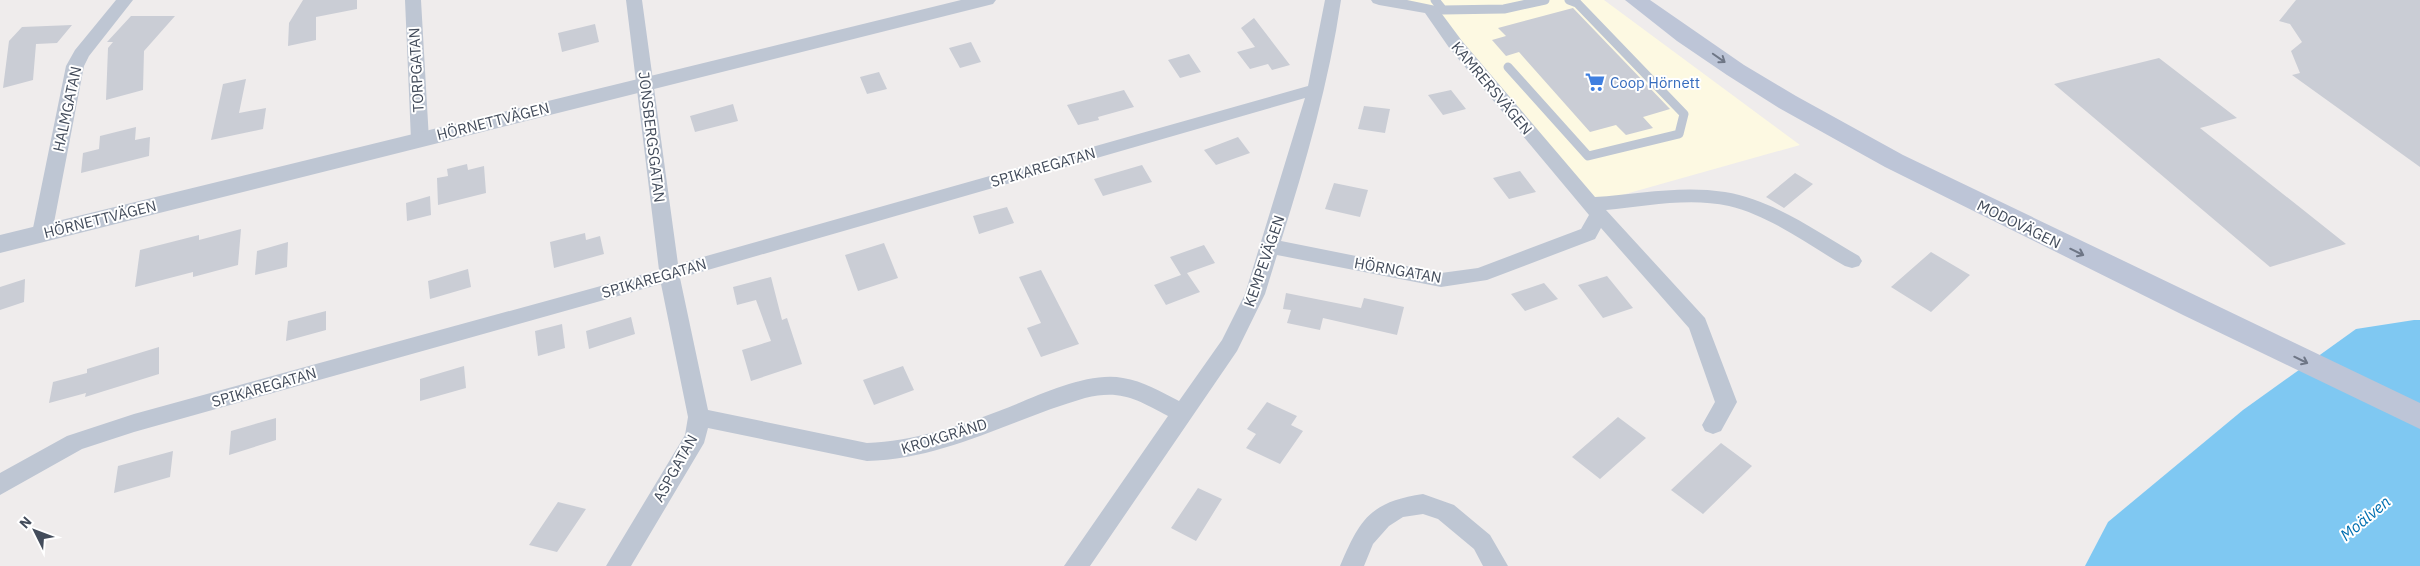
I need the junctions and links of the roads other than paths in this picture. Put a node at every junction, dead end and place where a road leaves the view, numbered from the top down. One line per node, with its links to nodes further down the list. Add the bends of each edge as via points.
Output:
1 (125, 0): 19 (street, HALMGATAN, via 75,66)
2 (413, 0): 17 (street, TORPGATAN)
3 (634, 0): 15 (street, JONSBERGSGATAN)
4 (1333, 0): 16 (street, KEMPEVÄGEN)
5 (1379, 0): 12 (street)
6 (1496, 0): 13 (lane)
7 (1544, 0): 13 (lane)
8 (1569, 0): 14 (lane, via 1576,3 1684,114 1680,134 1588,156)
9 (1636, 0): 24 (main road, MODOVÄGEN, one-way to 24, via 1756,84 1854,141 1965,198)
10 (1662, 0): 24 (main road, MODOVÄGEN, via 1808,96 1865,129)
11 (972, 2): 15 (street, HÖRNETTVÄGEN)
12 (1436, 6): 13 (lane); 18 (street, KAMRERSVÄGEN, via 1456,45)
13 (1504, 9)
14 (1508, 67)
15 (646, 83): 17 (street, HÖRNETTVÄGEN); 23 (street, JONSBERGSGATAN)
16 (1316, 89): 21 (street, KEMPEVÄGEN); 23 (street, SPIKAREGATAN)
17 (420, 140): 19 (street, HÖRNETTVÄGEN)
18 (1594, 209): 21 (street, HÖRNGATAN, via 1588,234 1480,275 1441,280); 22 (street, via 1697,197 1726,199 1757,208); 29 (street, KAMRERSVÄGEN, via 1698,324 1726,402)
19 (42, 233): 20 (street, HÖRNETTVÄGEN)
20 (0, 244)
21 (1270, 246): 26 (street, KEMPEVÄGEN, via 1255,294 1230,345)
22 (1852, 261)
23 (669, 274): 27 (street, ASPGATAN); 30 (street, SPIKAREGATAN, via 134,423 75,442)
24 (2243, 322): 25 (main road, MODOVÄGEN); 28 (main road, MODOVÄGEN, one-way to 28)
25 (2420, 396)
26 (1182, 413): 27 (street, KROKGRÄND, via 1124,386 1104,385 941,439 887,453 867,452); 32 (street, KEMPEVÄGEN)
27 (699, 417): 31 (street, ASPGATAN, via 696,437)
28 (2420, 417)
29 (1713, 425)
30 (0, 485)
31 (618, 566)
32 (1076, 566)
33 (1352, 566): 34 (street, via 1364,538 1381,519 1398,508 1423,504 1446,512 1482,542)
34 (1496, 566)

